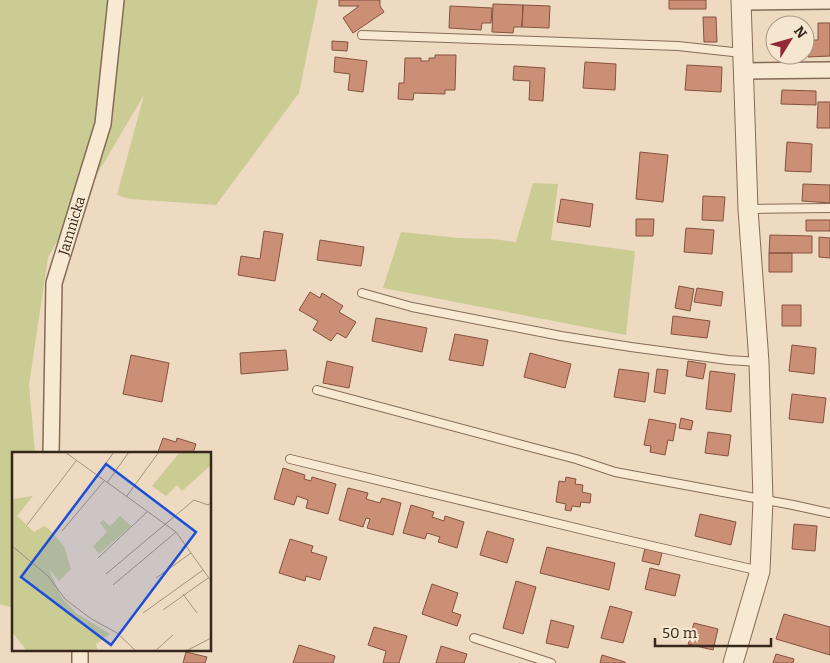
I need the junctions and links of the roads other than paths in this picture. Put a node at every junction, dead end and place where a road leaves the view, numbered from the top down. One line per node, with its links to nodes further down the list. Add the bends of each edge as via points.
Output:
1 (116, 0): 12 (street, Jamnicka, via 103,124 54,283)
2 (830, 0): 3 (street)
3 (741, 1): 5 (street)
4 (362, 34): 5 (lane, via 678,46)
5 (743, 62): 6 (street); 8 (street)
6 (830, 70)
7 (830, 208): 8 (lane)
8 (748, 209): 10 (street)
9 (362, 293): 10 (lane, via 412,307 562,336)
10 (759, 362): 14 (street)
11 (317, 390): 14 (lane, via 576,458 615,472)
12 (51, 452)
13 (290, 459): 16 (lane)
14 (762, 500): 15 (lane); 16 (street)
15 (830, 513)
16 (760, 571): 21 (street)
17 (474, 638): 20 (lane)
18 (80, 650): 19 (street)
19 (80, 663)
20 (551, 663)
21 (733, 663)

